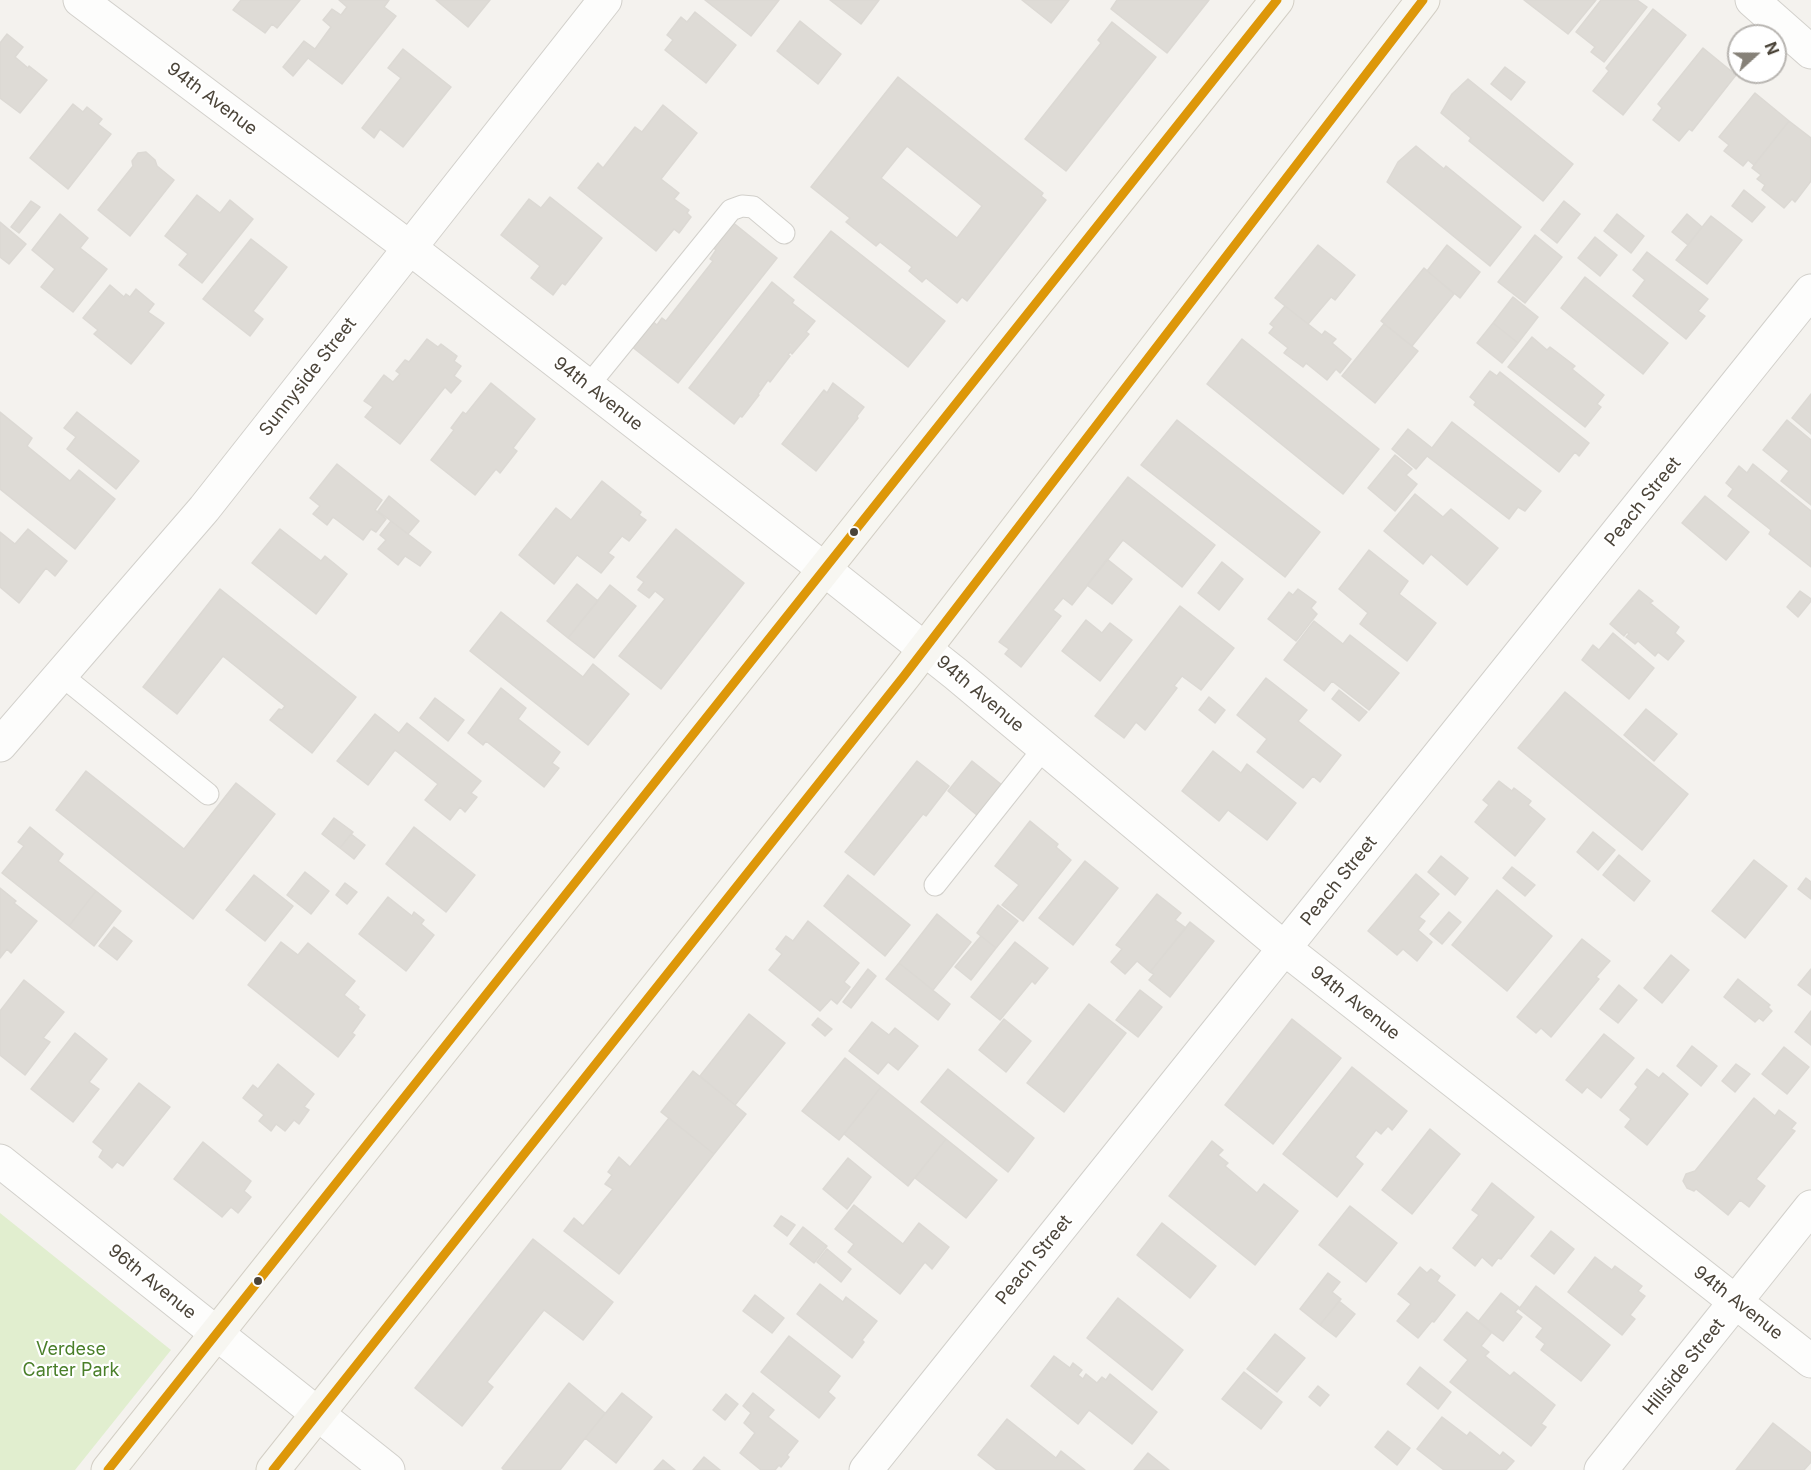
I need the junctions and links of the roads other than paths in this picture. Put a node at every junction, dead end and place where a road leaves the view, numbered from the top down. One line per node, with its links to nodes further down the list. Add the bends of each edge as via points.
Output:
1 (80, 0): 8 (street, 94th Avenue)
2 (604, 0): 8 (street, Sunnyside Street)
3 (1277, 0): 11 (main road)
4 (1423, 0): 12 (main road)
5 (1752, 0): 6 (street)
6 (1811, 52)
7 (784, 233): 10 (lane, via 753,207 731,210)
8 (410, 248): 10 (street, 94th Avenue); 13 (street, Sunnyside Street, via 204,509)
9 (1811, 291): 18 (street, Peach Street)
10 (588, 386): 11 (street, 94th Avenue)
11 (824, 569): 12 (street, 94th Avenue); 22 (main road)
12 (925, 648): 15 (street, 94th Avenue); 24 (main road)
13 (61, 675): 14 (street, Sunnyside Street); 16 (lane)
14 (0, 746)
15 (1044, 748): 17 (lane); 18 (street, 94th Avenue)
16 (208, 794)
17 (934, 885)
18 (1284, 948): 21 (street, 94th Avenue); 28 (street, Peach Street)
19 (0, 1161): 22 (street, 96th Avenue)
20 (1811, 1207): 21 (street, Hillside Street)
21 (1736, 1301): 23 (street, 94th Avenue); 29 (street, Hillside Street)
22 (216, 1333): 24 (street, 96th Avenue); 25 (main road)
23 (1811, 1361)
24 (317, 1414): 26 (main road); 27 (street, 96th Avenue)
25 (108, 1470)
26 (273, 1470)
27 (388, 1470)
28 (866, 1470)
29 (1601, 1470)

